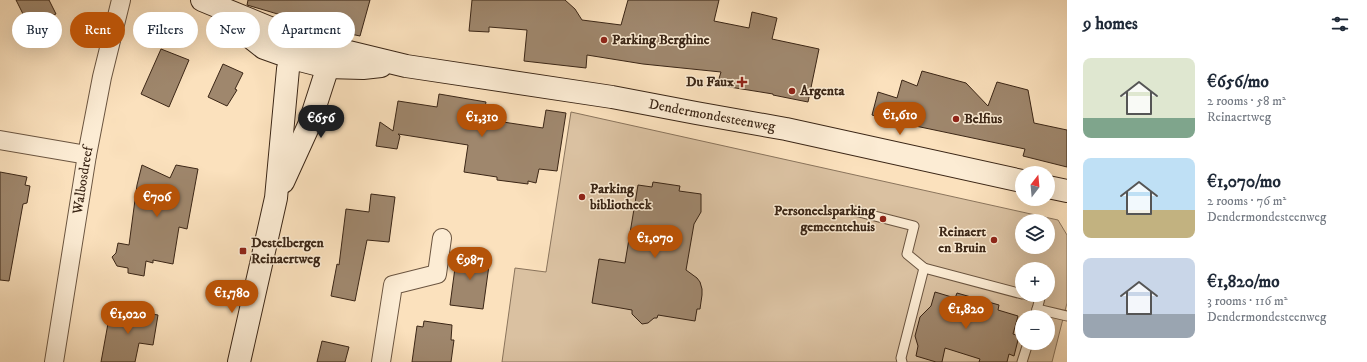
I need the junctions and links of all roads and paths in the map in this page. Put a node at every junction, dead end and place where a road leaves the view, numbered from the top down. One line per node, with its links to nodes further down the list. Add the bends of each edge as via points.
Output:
1 (121, 0): 6 (street, Walbosdreef, via 102,77)
2 (203, 0): 3 (main road, Dendermondesteenweg)
3 (296, 49): 4 (main road, Dendermondesteenweg); 10 (main road, via 288,69)
4 (330, 57): 7 (main road, Dendermondesteenweg, via 363,68 400,64 696,112); 10 (main road, via 309,125)
5 (0, 140): 6 (street)
6 (87, 155): 18 (street, Walbosdreef)
7 (1015, 179)
8 (1055, 188): 9 (main road)
9 (1067, 191)
10 (276, 198): 19 (main road)
11 (855, 211): 13 (lane, via 914,226 907,254)
12 (442, 238): 20 (street, via 437,274 393,285)
13 (924, 268): 14 (lane); 21 (lane)
14 (1015, 292)
15 (1055, 315): 16 (lane)
16 (1067, 316)
17 (1026, 350): 22 (lane)
18 (54, 362)
19 (239, 362)
20 (381, 362)
21 (902, 362)
22 (1022, 362)

